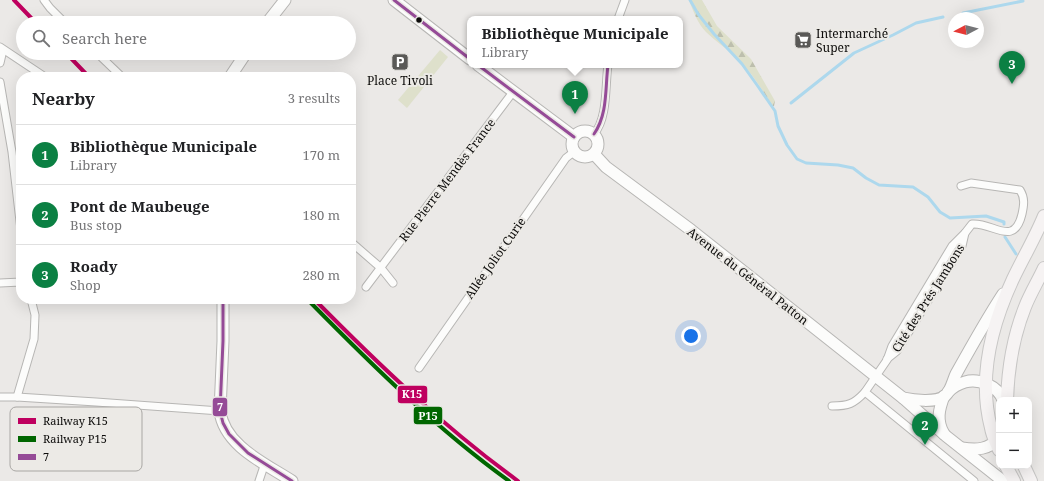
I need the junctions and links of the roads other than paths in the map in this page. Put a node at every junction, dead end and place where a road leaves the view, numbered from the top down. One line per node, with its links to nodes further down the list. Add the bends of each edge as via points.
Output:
1 (44, 0): 5 (street)
2 (285, 0): 6 (main road)
3 (394, 0): 9 (main road)
4 (625, 0): 7 (street)
5 (59, 16)
6 (272, 16)
7 (619, 16)
8 (1, 49): 10 (street); 14 (street)
9 (467, 57)
10 (16, 59)
11 (18, 60): 17 (street)
12 (104, 60): 18 (street)
13 (241, 60): 19 (main road)
14 (0, 63)
15 (482, 68): 21 (main road)
16 (608, 68): 22 (street, via 603,115)
17 (37, 72)
18 (117, 72)
19 (233, 72)
20 (0, 82): 27 (street)
21 (513, 92): 23 (main road); 30 (street, Rue Pierre Mendès France)
22 (594, 134): 23 (main road, via 585,131); 25 (main road, via 598,146)
23 (574, 137): 24 (main road, via 572,144)
24 (575, 151): 25 (main road, via 586,157); 39 (street, Allée Joliot Curie, via 566,158)
25 (594, 154): 40 (main road, Avenue du Général Patton, via 606,167 691,230)
26 (961, 186): 40 (street, Cité des Prés Jambons, via 971,183 1020,190 1024,202 1018,226 1012,231 1004,232 972,224 965,233 962,246 897,351)
27 (16, 187)
28 (1044, 216): 32 (main road)
29 (356, 246): 30 (street)
30 (381, 268): 35 (street); 36 (street, Rue Pierre Mendès France)
31 (1044, 268): 47 (main road, via 1015,335 1010,357)
32 (1013, 278): 41 (main road, via 998,317 989,355); 43 (main road)
33 (16, 282): 34 (street)
34 (0, 283)
35 (392, 284)
36 (366, 287)
37 (32, 304): 45 (street, via 34,338)
38 (223, 304): 50 (main road)
39 (419, 368)
40 (875, 377): 42 (street, Cité des Prés Jambons); 48 (main road, Avenue du Général Patton)
41 (986, 384): 43 (main road, via 976,381 965,382); 46 (main road, via 994,388); 52 (main road, via 988,414)
42 (865, 392): 49 (street, Cité des Prés Jambons, via 847,406); 60 (street)
43 (946, 394): 48 (main road, via 924,401); 51 (main road, via 939,413 939,423)
44 (0, 397): 45 (street)
45 (17, 397): 50 (street)
46 (1001, 397)
47 (1007, 397)
48 (903, 398): 51 (main road, Avenue du Général Patton)
49 (832, 406)
50 (220, 411): 55 (main road, via 225,428 237,444)
51 (946, 436): 54 (main road, Avenue du Général Patton)
52 (996, 439)
53 (996, 444): 54 (main road, via 980,450)
54 (961, 448): 61 (main road, Avenue du Général Patton)
55 (265, 463): 58 (street); 59 (main road)
56 (1008, 469): 62 (main road)
57 (1026, 469): 63 (main road)
58 (259, 481)
59 (292, 481)
60 (974, 481)
61 (1003, 481)
62 (1014, 481)
63 (1032, 481)

